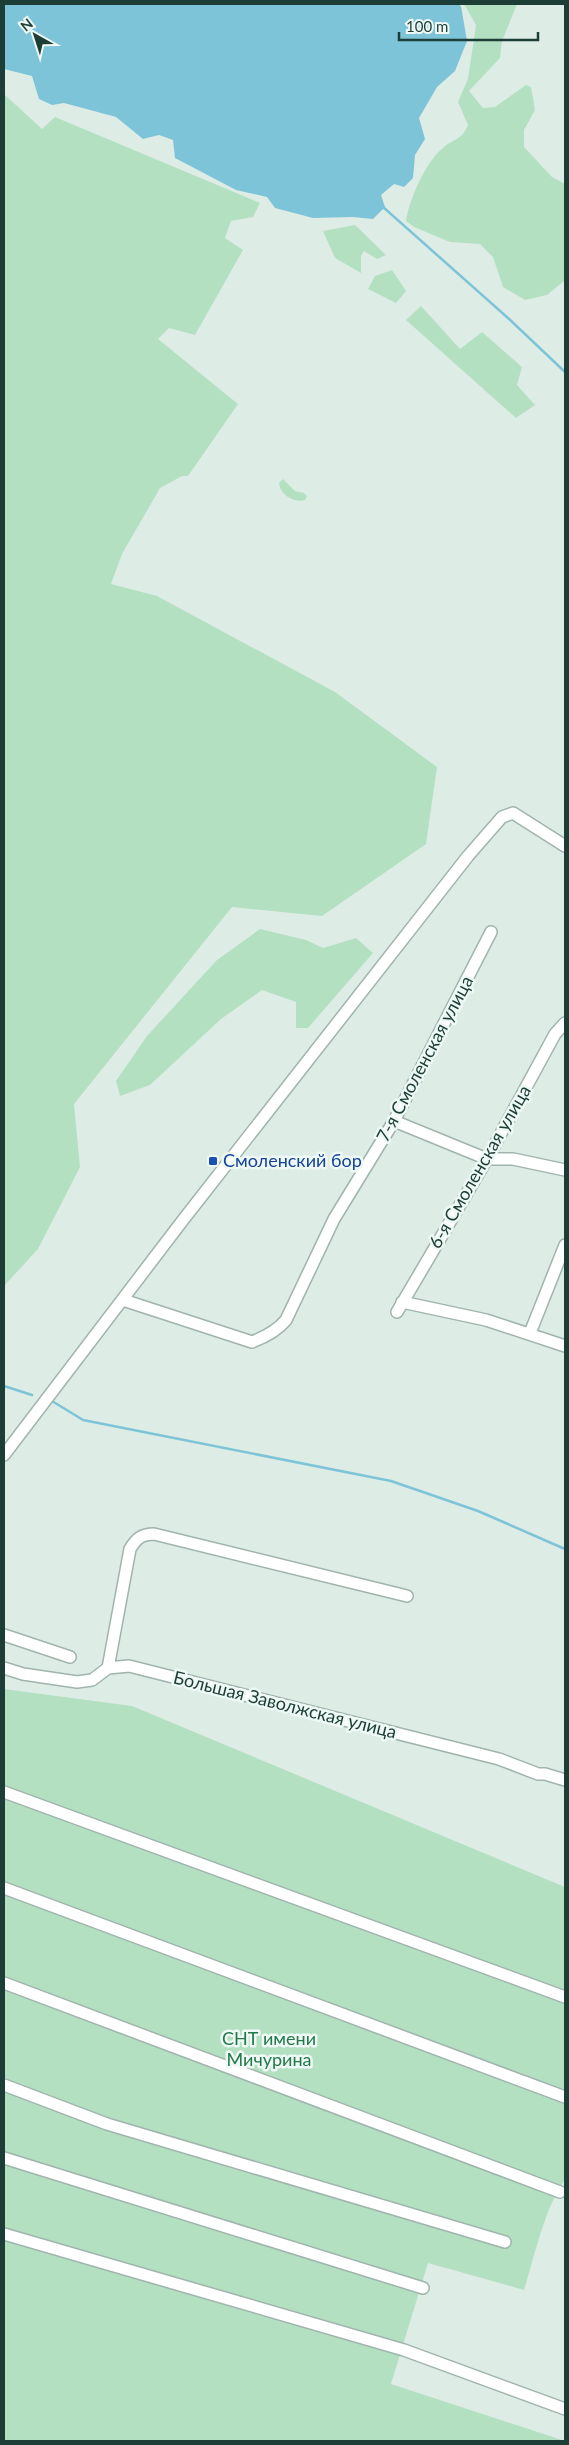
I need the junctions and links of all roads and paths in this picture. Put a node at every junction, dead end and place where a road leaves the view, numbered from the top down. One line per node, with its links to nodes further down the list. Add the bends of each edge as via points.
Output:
1 (565, 846): 8 (street, via 522,817 513,813 502,817 450,879)
2 (491, 932): 4 (street, 7-я Смоленская улица)
3 (565, 1024): 5 (street, 6-я Смоленская улица, via 555,1034)
4 (394, 1121): 5 (street); 8 (street, 7-я Смоленская улица, via 334,1219 286,1320 265,1337 252,1342 239,1339)
5 (487, 1159): 6 (street, via 514,1159); 9 (street, 6-я Смоленская улица, via 400,1307 486,1320)
6 (565, 1170)
7 (565, 1245): 9 (street)
8 (123, 1300): 11 (street)
9 (530, 1333): 10 (street)
10 (565, 1346)
11 (4, 1455)
12 (407, 1596): 16 (street, via 144,1534 130,1549)
13 (4, 1634): 14 (street)
14 (70, 1657)
15 (4, 1668): 16 (street, Большая Заволжская улица, via 77,1682 92,1680)
16 (108, 1668): 17 (street, Большая Заволжская улица, via 129,1666 238,1692 499,1759)
17 (565, 1780)
18 (4, 1792): 21 (street)
19 (4, 1888): 23 (street)
20 (4, 1983): 25 (street)
21 (565, 1997)
22 (4, 2084): 27 (street, via 107,2124)
23 (565, 2097)
24 (4, 2158): 28 (street)
25 (560, 2192)
26 (4, 2234): 29 (street, via 404,2350)
27 (505, 2242)
28 (423, 2288)
29 (565, 2409)

